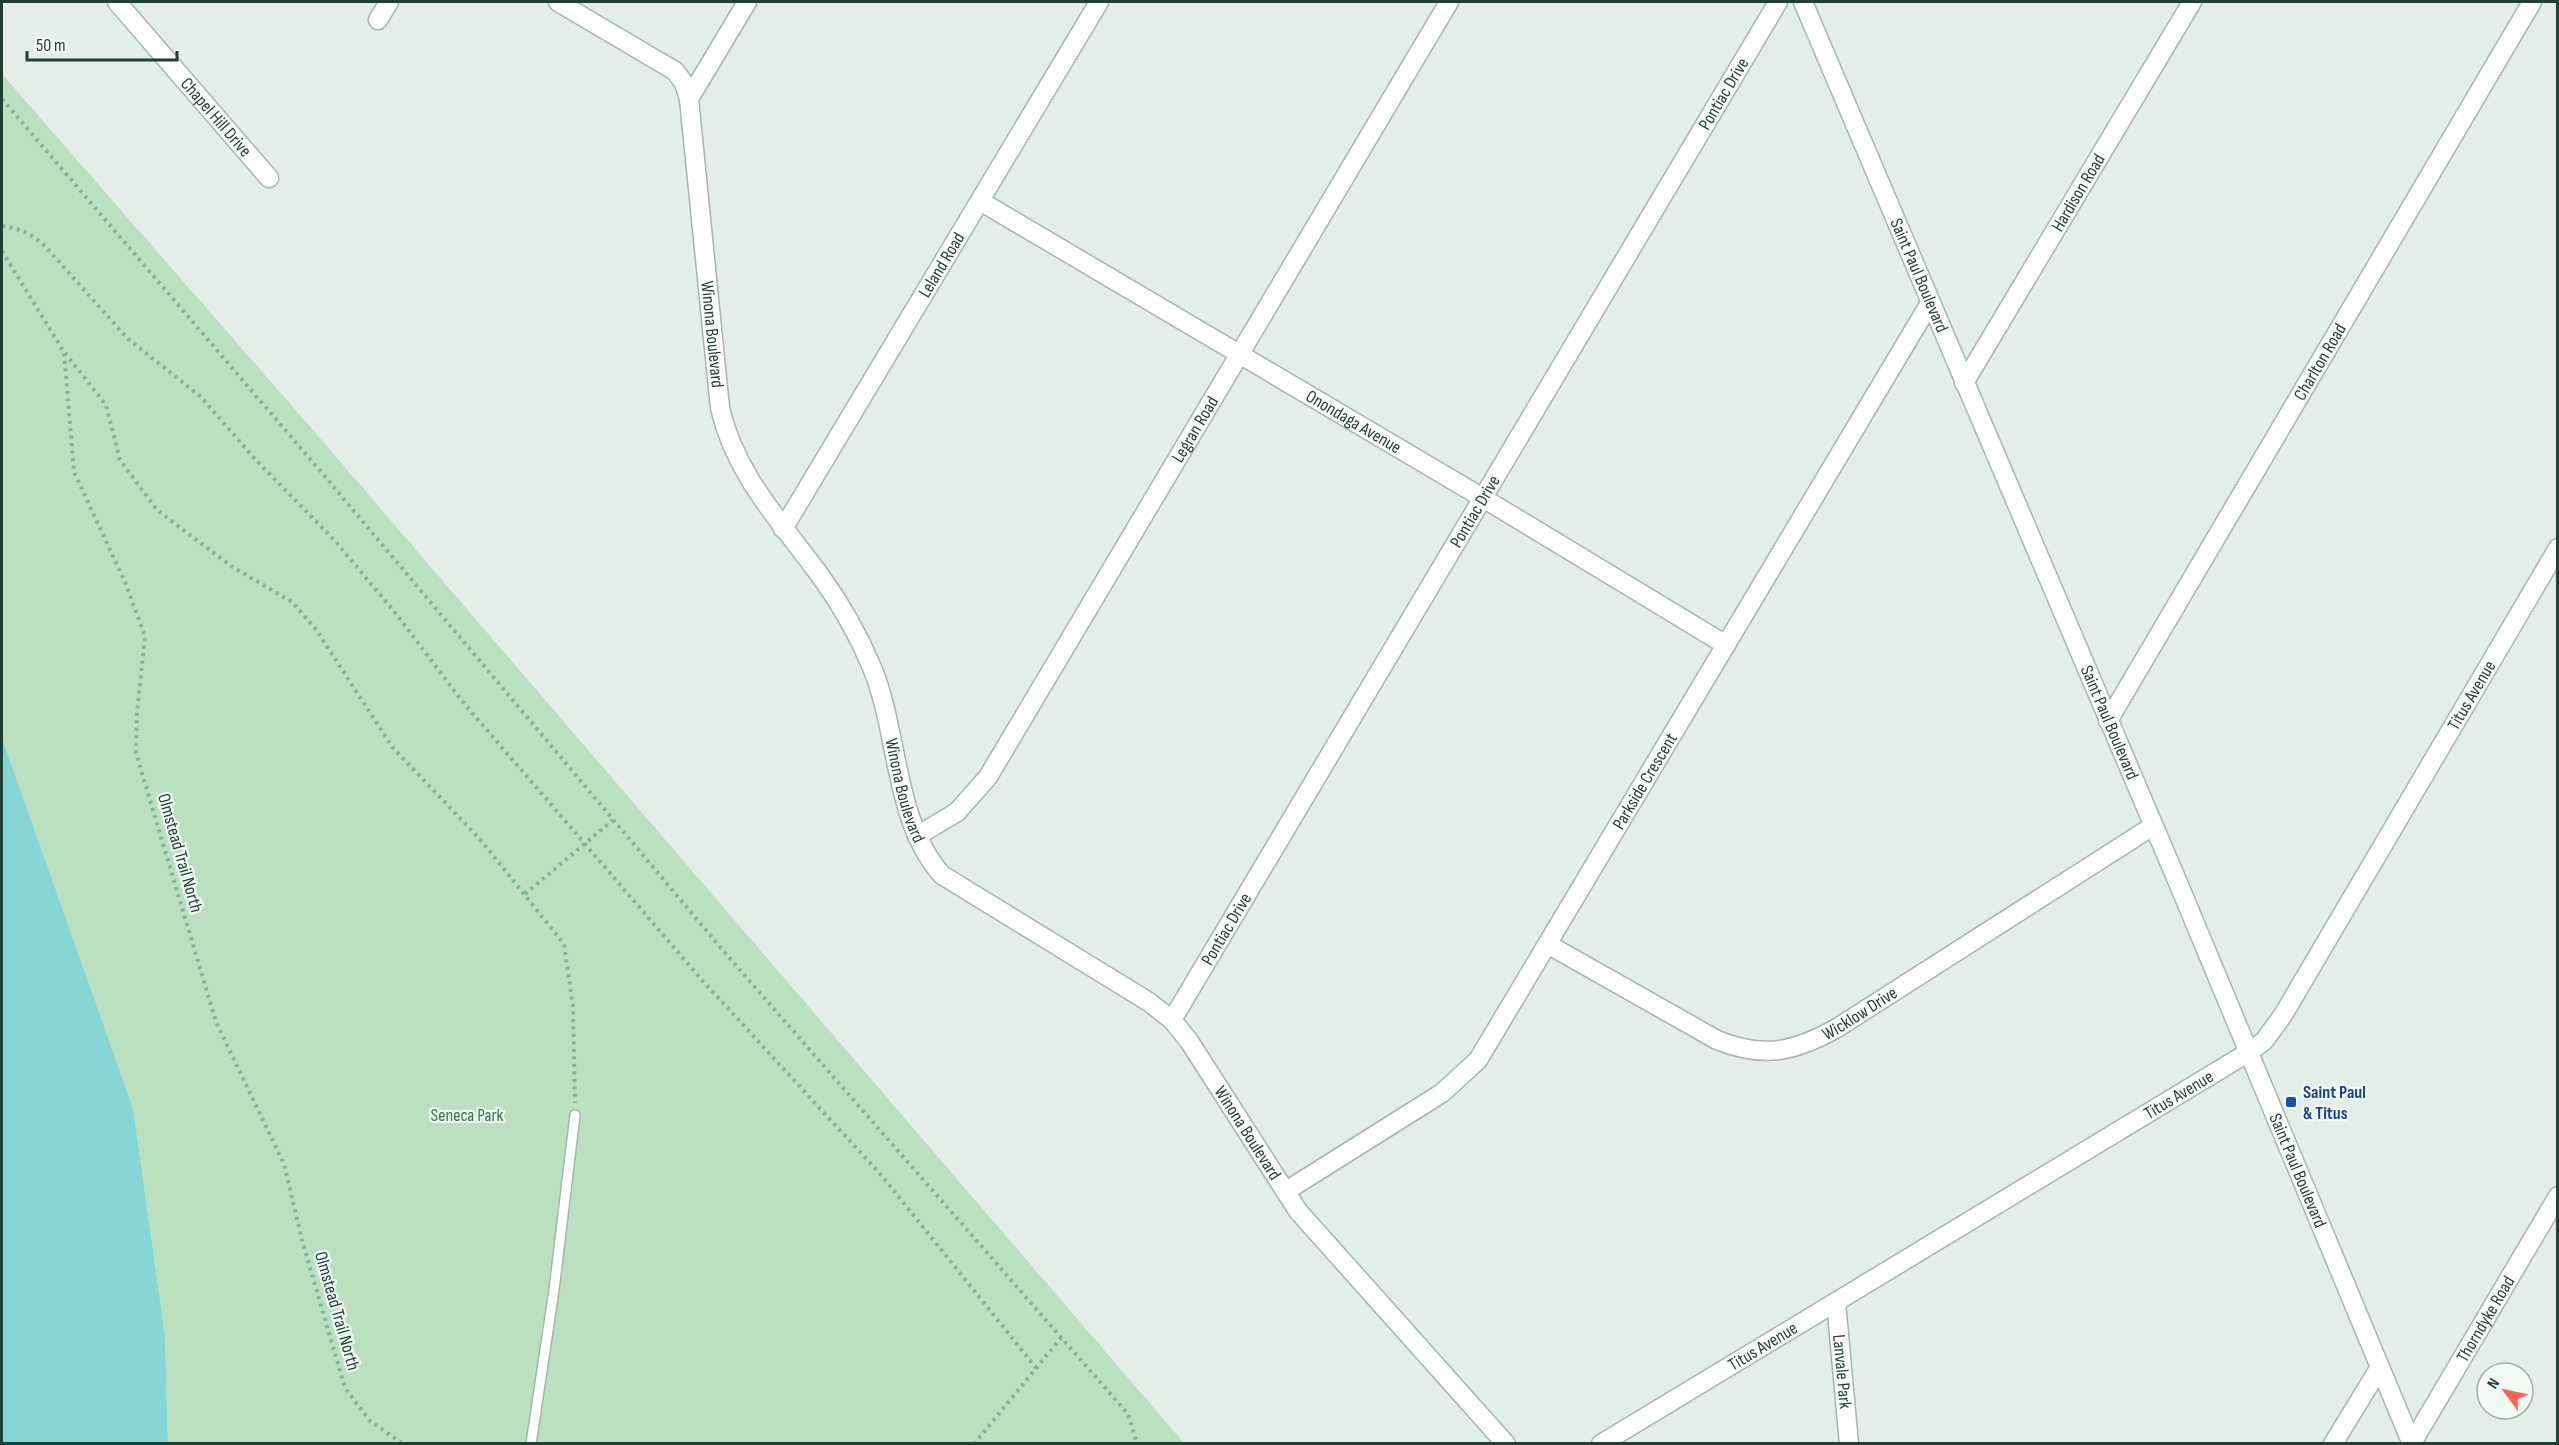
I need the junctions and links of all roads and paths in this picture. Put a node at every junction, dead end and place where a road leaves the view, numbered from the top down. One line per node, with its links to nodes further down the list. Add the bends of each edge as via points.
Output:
1 (117, 2): 14 (street, Chapel Hill Drive)
2 (389, 2): 11 (street)
3 (558, 2): 13 (street, Winona Boulevard, via 675,71)
4 (747, 2): 13 (street)
5 (1099, 2): 15 (street, Leland Road)
6 (1449, 2): 20 (street, Legran Road)
7 (1778, 2): 22 (street, Pontiac Drive)
8 (1803, 2): 18 (street, Saint Paul Boulevard)
9 (2192, 2): 21 (street, Hardison Road)
10 (2532, 2): 26 (street, Charlton Road)
11 (378, 20)
12 (2, 99): 27 (path)
13 (689, 99): 23 (street, Winona Boulevard, via 722,417 738,462)
14 (269, 178)
15 (980, 201): 20 (street, Onondaga Avenue); 23 (street, Leland Road)
16 (2, 226): 30 (path, via 34,235 127,338 201,397 336,542 462,701)
17 (2, 251): 19 (path, Olmstead Trail North)
18 (1930, 303): 21 (street, Saint Paul Boulevard); 25 (street, Parkside Crescent)
19 (64, 352): 31 (path, via 106,405 120,460 157,510 231,566 292,602 315,628 393,748 479,838); 42 (path, Olmstead Trail North, via 74,472 125,582 145,636 136,753 171,862 193,950 216,1022 284,1164 345,1388 370,1421)
20 (1239, 354): 22 (street, Onondaga Avenue); 29 (street, Legran Road, via 988,777 957,812)
21 (1964, 383): 26 (street, Saint Paul Boulevard)
22 (1483, 498): 25 (street, Onondaga Avenue); 33 (street, Pontiac Drive)
23 (783, 529): 29 (street, Winona Boulevard, via 852,625 873,671)
24 (2558, 548): 34 (street, Titus Avenue, via 2283,1015 2264,1041)
25 (1726, 645): 32 (street, Parkside Crescent)
26 (2108, 721): 28 (street, Saint Paul Boulevard)
27 (614, 820): 30 (path); 39 (path)
28 (2152, 826): 32 (street, Wicklow Drive, via 1837,1028 1789,1049 1741,1050 1717,1040); 34 (street, Saint Paul Boulevard)
29 (917, 836): 33 (street, Winona Boulevard, via 925,856 942,875)
30 (586, 843): 31 (path); 41 (path, via 701,979 882,1176)
31 (525, 894): 35 (path, via 564,944 573,1007)
32 (1549, 945): 36 (street, Parkside Crescent, via 1493,1040 1462,1078)
33 (1172, 1020): 36 (street, Winona Boulevard)
34 (2249, 1052): 38 (street, Titus Avenue); 40 (street, Saint Paul Boulevard)
35 (575, 1115): 43 (lane)
36 (1287, 1191): 46 (street, Winona Boulevard, via 1298,1211)
37 (2558, 1196): 50 (street, Thorndyke Road)
38 (1836, 1302): 47 (street, Titus Avenue); 48 (street, Lanvale Park)
39 (1061, 1338): 41 (path); 45 (path, via 1128,1414)
40 (2380, 1366): 49 (street); 50 (street, Saint Paul Boulevard)
41 (1037, 1369): 44 (path)
42 (403, 1443)
43 (531, 1443)
44 (974, 1443)
45 (1137, 1443)
46 (1506, 1443)
47 (1601, 1443)
48 (1849, 1443)
49 (2333, 1443)
50 (2412, 1443)

